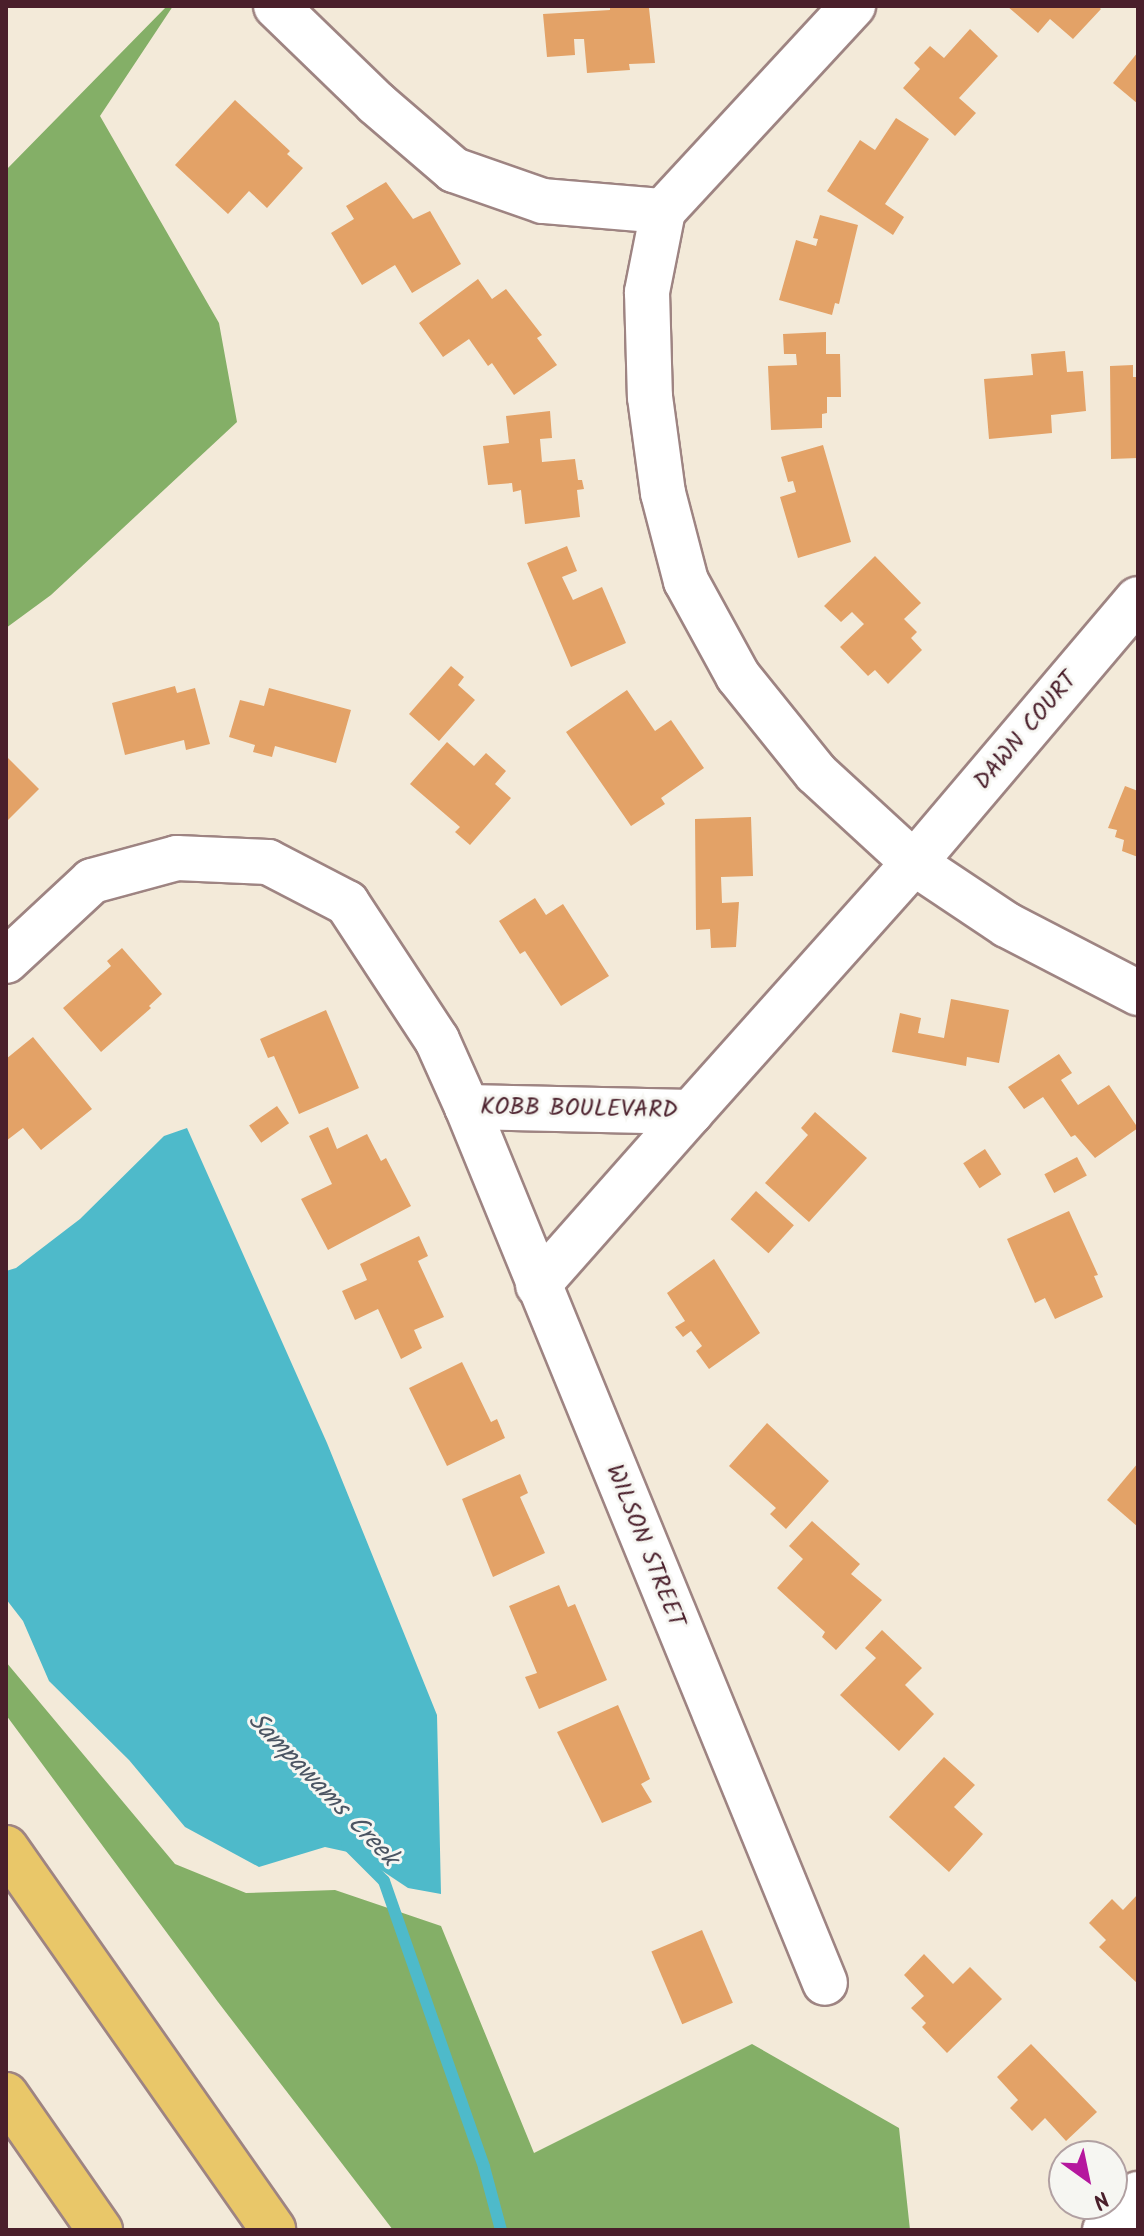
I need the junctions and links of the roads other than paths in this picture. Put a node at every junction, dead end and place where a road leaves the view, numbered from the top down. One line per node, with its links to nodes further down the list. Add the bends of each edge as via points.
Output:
1 (276, 6): 3 (street, via 454,170 543,201)
2 (853, 6): 3 (street)
3 (663, 211): 5 (street, via 647,292 650,397 663,493 686,581 738,676 806,761)
4 (1138, 599): 5 (street, DAWN COURT)
5 (914, 863): 7 (street, via 1007,925); 9 (street, KOBB BOULEVARD)
6 (6, 961): 8 (street, KOBB BOULEVARD, via 92,881 177,858 268,862 347,903 437,1040)
7 (1138, 993)
8 (467, 1107): 9 (street, KOBB BOULEVARD); 10 (street, WILSON STREET)
9 (691, 1112): 10 (street, KOBB BOULEVARD)
10 (538, 1285): 12 (street, WILSON STREET)
11 (6, 1848): 16 (main road)
12 (825, 1983)
13 (6, 2095): 15 (main road)
14 (1138, 2194): 17 (street)
15 (100, 2230)
16 (273, 2230)
17 (1105, 2230)

